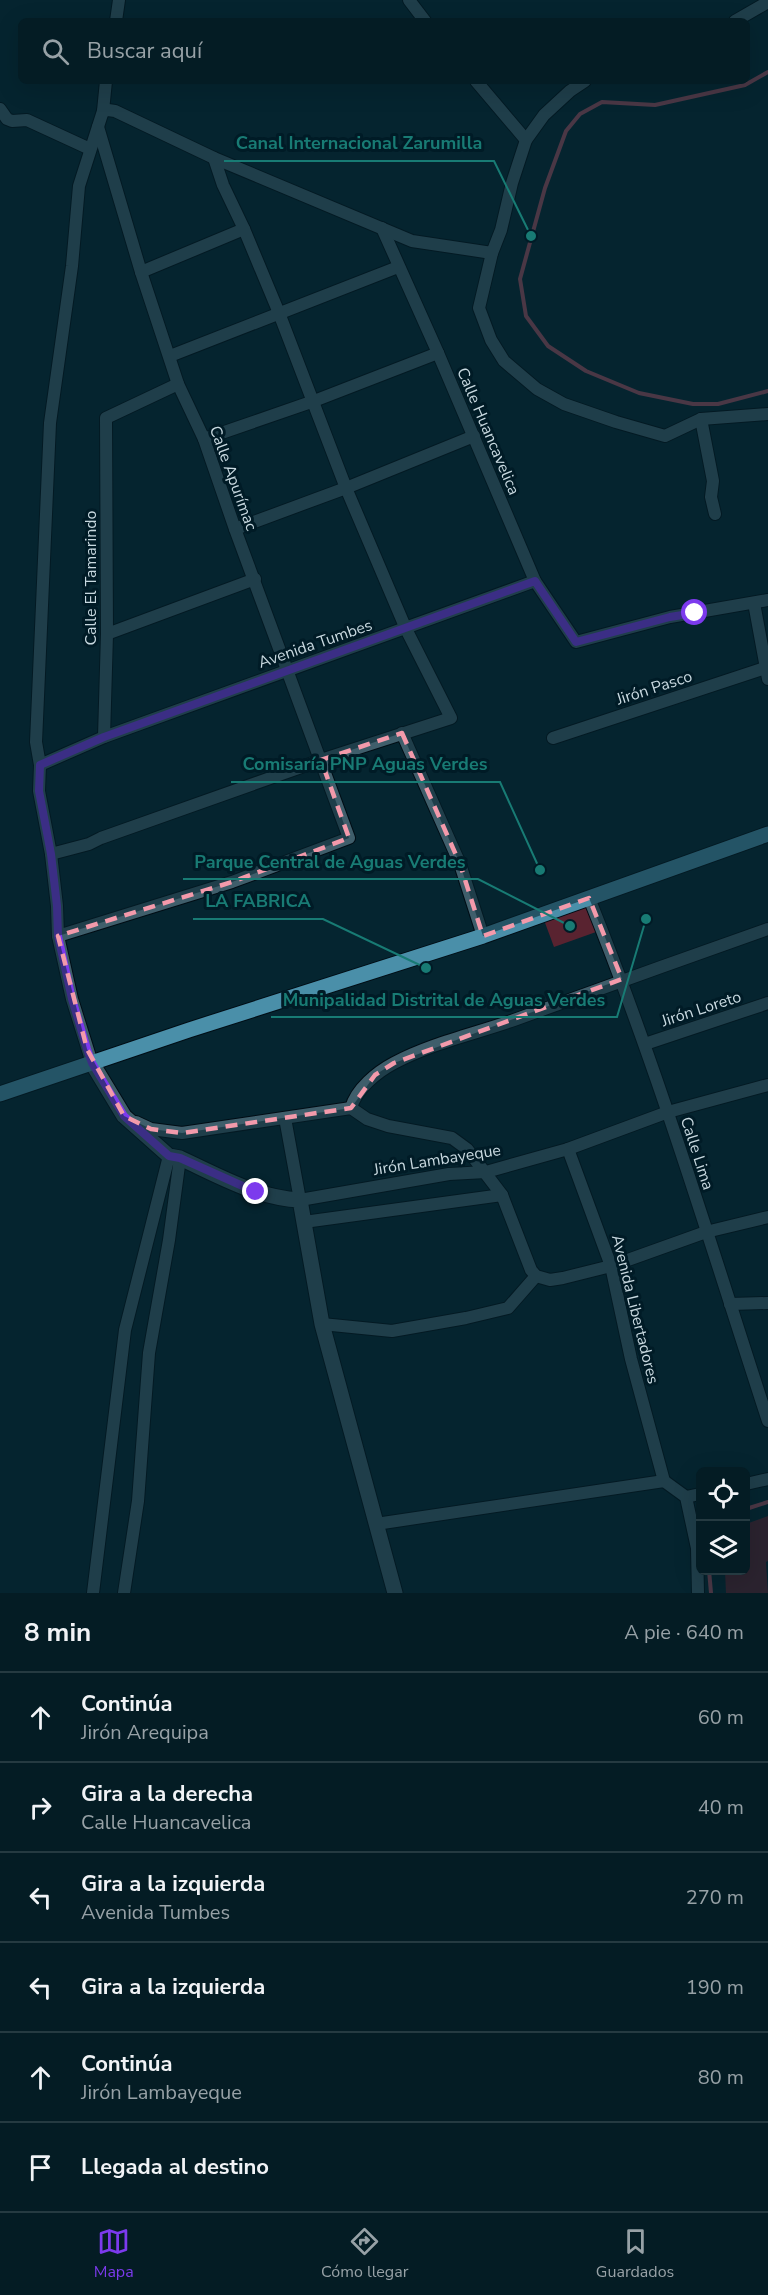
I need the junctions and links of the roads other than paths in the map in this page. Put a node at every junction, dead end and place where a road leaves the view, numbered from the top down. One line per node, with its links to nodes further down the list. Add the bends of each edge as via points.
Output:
1 (119, 0): 4 (street)
2 (409, 0): 5 (street)
3 (767, 4): 6 (street)
4 (116, 18)
5 (423, 18)
6 (741, 18)
7 (105, 84): 11 (street)
8 (479, 84): 13 (street)
9 (580, 84): 13 (street, via 544,115)
10 (0, 109): 14 (street, via 6,119 27,120)
11 (103, 111): 12 (street); 15 (street, via 115,111)
12 (98, 127): 14 (street); 20 (street, Calle Apurímac)
13 (526, 140): 18 (street)
14 (90, 149): 45 (street, via 79,186 50,423 36,742)
15 (214, 158): 16 (street); 17 (street)
16 (382, 228): 18 (street, via 412,241); 19 (street, Calle Huancavelica)
17 (244, 229): 20 (street); 21 (street)
18 (492, 253): 27 (street, via 479,308 504,361 537,389 564,404 665,436)
19 (398, 267): 21 (street); 22 (street, Calle Huancavelica)
20 (141, 272): 23 (street, Calle Apurímac)
21 (279, 313): 23 (street); 25 (street)
22 (438, 353): 25 (street); 28 (street, Calle Huancavelica)
23 (170, 356): 24 (street, Calle Apurímac)
24 (178, 384): 29 (street, Calle Apurímac); 38 (street, Calle El Tamarindo, via 106,418)
25 (314, 401): 29 (street); 30 (street)
26 (768, 414): 27 (street)
27 (701, 419): 31 (street)
28 (474, 436): 30 (street); 34 (street, Calle Huancavelica)
29 (204, 439): 32 (street, Calle Apurímac)
30 (346, 488): 32 (street); 37 (street)
31 (715, 514)
32 (235, 529): 33 (street, Calle Apurímac)
33 (255, 579): 38 (street); 39 (street, Calle Apurímac)
34 (535, 581): 36 (street, Calle Huancavelica, via 576,642 670,617); 37 (street, Avenida Tumbes)
35 (768, 600): 36 (street)
36 (754, 603): 40 (street)
37 (406, 629): 39 (street, Avenida Tumbes); 41 (street, via 451,718)
38 (107, 634): 42 (street, Calle El Tamarindo)
39 (287, 669): 42 (street, Avenida Tumbes); 44 (street, Calle Apurímac)
40 (766, 673): 43 (street, Jirón Pasco)
41 (402, 734): 44 (street); 51 (street, via 460,864)
42 (104, 737): 45 (street, Avenida Tumbes)
43 (553, 738)
44 (321, 760): 47 (street, via 89,844); 50 (street, Calle Apurímac, via 349,838 232,882)
45 (40, 765): 47 (street, via 39,791)
46 (768, 834): 48 (main road)
47 (51, 854): 50 (street)
48 (589, 898): 51 (main road); 52 (street, Calle Lima)
49 (768, 929): 52 (street)
50 (58, 936): 55 (street)
51 (483, 936): 55 (main road)
52 (622, 980): 54 (street, Calle Lima); 58 (street, via 394,1063 375,1075)
53 (768, 1004): 54 (street, Jirón Loreto)
54 (645, 1044): 59 (street, Calle Lima)
55 (85, 1065): 57 (main road); 60 (street, Jirón Lambayeque)
56 (768, 1085): 59 (street, Jirón Lambayeque)
57 (0, 1094)
58 (351, 1108): 61 (street); 64 (street, via 388,1126 452,1138)
59 (668, 1112): 62 (street, Jirón Lambayeque); 69 (street, Calle Lima)
60 (124, 1116): 61 (street, via 151,1129 182,1132); 63 (street, Jirón Lambayeque)
61 (285, 1118): 66 (street)
62 (568, 1149): 64 (street, Jirón Lambayeque); 70 (street, Avenida Libertadores)
63 (174, 1157): 66 (street, Jirón Lambayeque, via 256,1192); 84 (street, via 125,1330); 85 (street, via 169,1240 148,1353 138,1501)
64 (486, 1172): 65 (street); 66 (street, Jirón Lambayeque, via 450,1174)
65 (502, 1195): 68 (street); 71 (street, via 525,1260)
66 (300, 1200): 68 (street)
67 (768, 1217): 69 (street)
68 (304, 1222): 74 (street)
69 (706, 1232): 70 (street); 73 (street, Calle Lima)
70 (611, 1266): 71 (street, via 550,1280); 79 (street, Avenida Libertadores)
71 (536, 1276): 74 (street, via 508,1308 466,1318 392,1331)
72 (768, 1303): 73 (street)
73 (730, 1304): 76 (street, Calle Lima)
74 (322, 1324): 83 (street)
75 (768, 1376): 76 (street)
76 (754, 1378): 77 (street, Calle Lima)
77 (768, 1421)
78 (768, 1479): 80 (street)
79 (664, 1480): 82 (street); 83 (street)
80 (750, 1483)
81 (696, 1495): 82 (street)
82 (686, 1497): 87 (street, via 697,1548)
83 (376, 1524): 86 (street)
84 (93, 1593)
85 (124, 1593)
86 (395, 1593)
87 (698, 1593)

